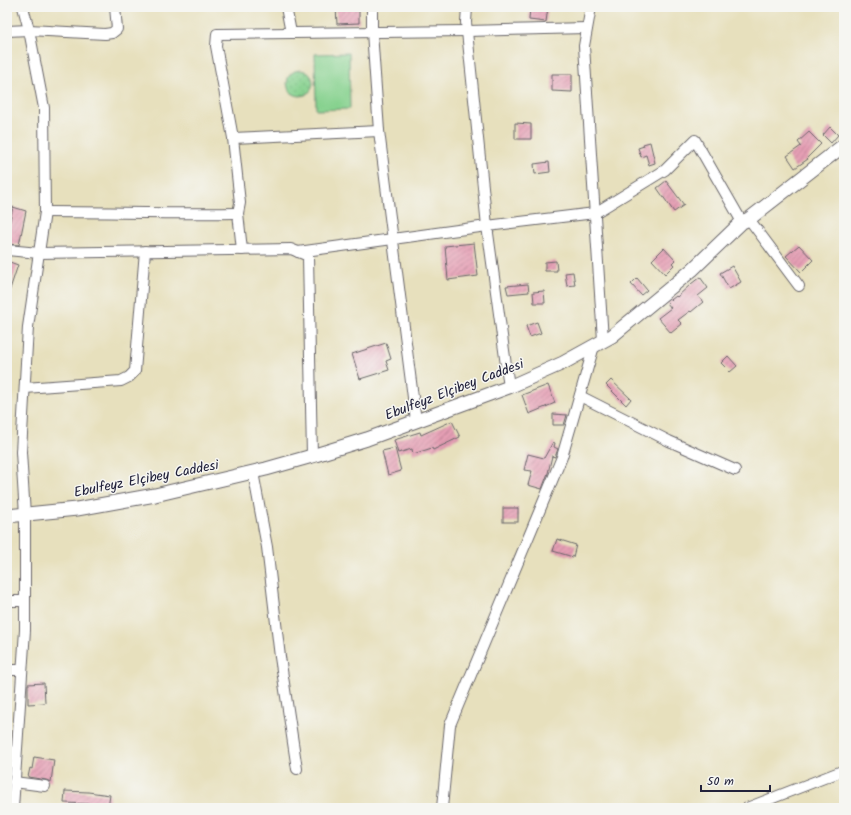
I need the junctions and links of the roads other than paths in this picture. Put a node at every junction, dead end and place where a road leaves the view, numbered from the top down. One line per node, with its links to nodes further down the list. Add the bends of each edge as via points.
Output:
1 (23, 7): 8 (street)
2 (114, 7): 8 (street, via 117,29 112,33)
3 (286, 7): 12 (street)
4 (372, 7): 11 (street)
5 (467, 7): 9 (street)
6 (590, 7): 7 (street)
7 (587, 28): 9 (street); 18 (street, via 584,46)
8 (29, 30): 10 (street); 16 (street, via 44,108)
9 (467, 31): 11 (street); 20 (street)
10 (7, 32)
11 (372, 32): 12 (street); 13 (street)
12 (291, 33): 14 (street, via 217,34 216,46)
13 (379, 131): 14 (street); 21 (street)
14 (233, 138): 17 (street, via 240,203)
15 (844, 145): 19 (street, Ebulfeyz Elçibey Caddesi)
16 (46, 212): 17 (street); 26 (street)
17 (238, 213): 23 (street)
18 (595, 213): 19 (street, via 665,170 695,140); 20 (street); 28 (street)
19 (746, 220): 27 (street); 28 (street, Ebulfeyz Elçibey Caddesi, via 692,270 612,336)
20 (486, 226): 21 (street); 29 (street)
21 (392, 239): 25 (street); 32 (street)
22 (7, 250): 26 (street)
23 (242, 250): 24 (street); 25 (street, via 291,249)
24 (145, 251): 26 (street); 30 (street, via 135,370 129,377 121,381)
25 (298, 252): 33 (street, via 308,256)
26 (39, 253): 30 (street, via 28,327)
27 (799, 286)
28 (599, 343): 29 (street, Ebulfeyz Elçibey Caddesi, via 563,363); 31 (street)
29 (509, 386): 32 (street, Ebulfeyz Elçibey Caddesi)
30 (24, 388): 36 (street, via 21,452)
31 (580, 396): 34 (street, via 669,441); 47 (street, via 562,457 450,725)
32 (416, 422): 33 (street, Ebulfeyz Elçibey Caddesi)
33 (312, 456): 35 (street, Ebulfeyz Elçibey Caddesi)
34 (735, 470)
35 (253, 472): 36 (street, Ebulfeyz Elçibey Caddesi, via 155,495); 42 (street, via 267,547)
36 (25, 515): 37 (street, Ebulfeyz Elçibey Caddesi); 39 (street)
37 (7, 516)
38 (7, 600): 39 (street)
39 (25, 601): 41 (street)
40 (7, 670): 41 (street)
41 (22, 670): 44 (street)
42 (297, 769)
43 (844, 774): 48 (street, via 842,771)
44 (14, 782): 45 (street); 46 (street)
45 (45, 786)
46 (13, 808)
47 (442, 808)
48 (747, 808)

